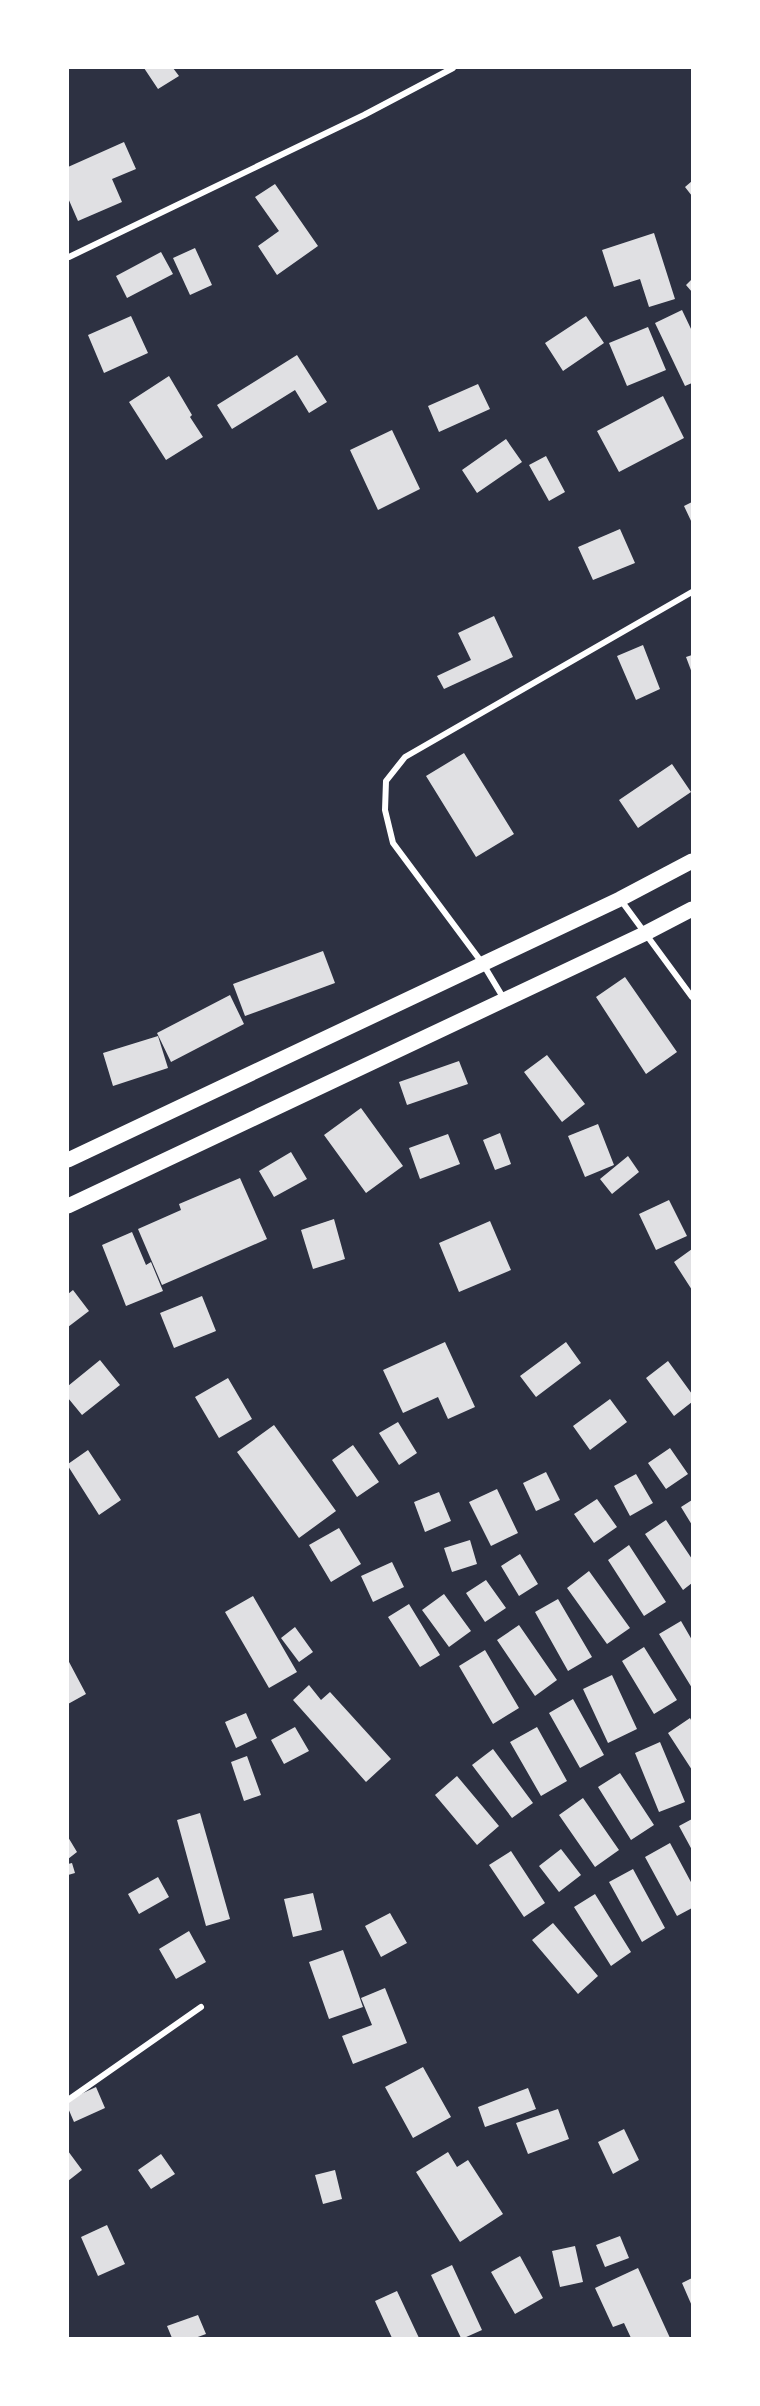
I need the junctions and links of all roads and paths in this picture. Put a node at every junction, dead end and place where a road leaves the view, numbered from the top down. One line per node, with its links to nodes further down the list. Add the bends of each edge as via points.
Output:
1 (453, 68): 2 (street)
2 (69, 257)
3 (693, 592): 8 (street, via 405,757 386,781 385,810 393,843)
4 (693, 861): 5 (main road)
5 (620, 899): 7 (street); 8 (main road)
6 (693, 909): 7 (main road)
7 (644, 934): 9 (street); 10 (main road)
8 (483, 964): 10 (street); 11 (main road)
9 (693, 997)
10 (504, 999): 12 (main road)
11 (68, 1160)
12 (68, 1206)
13 (201, 2007): 14 (street)
14 (68, 2100)

